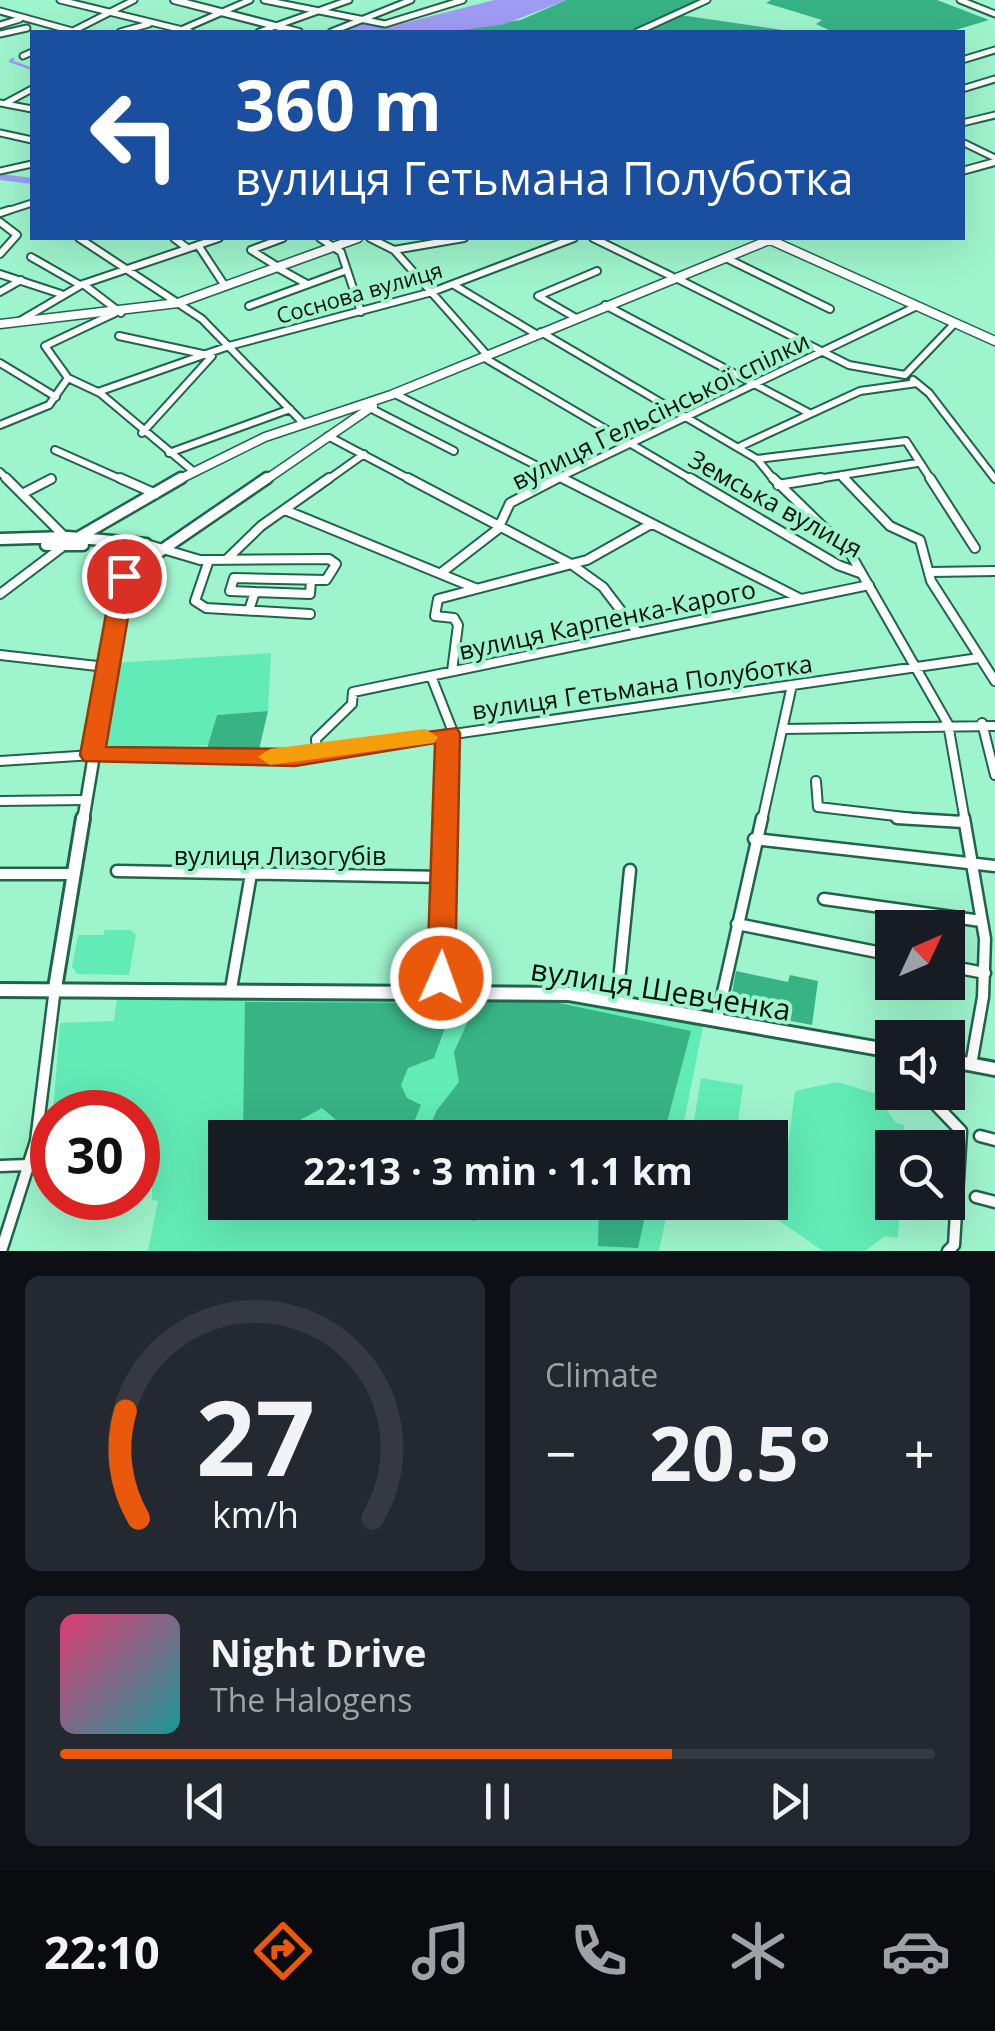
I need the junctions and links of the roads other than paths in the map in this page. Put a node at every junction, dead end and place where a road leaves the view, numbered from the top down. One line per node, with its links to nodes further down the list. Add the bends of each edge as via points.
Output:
1 (60, 0): 16 (street)
2 (134, 0): 16 (street)
3 (174, 0): 17 (main road)
4 (250, 0): 17 (street)
5 (264, 0): 14 (street)
6 (296, 0): 14 (street)
7 (349, 0): 18 (street)
8 (390, 0): 13 (street)
9 (411, 0): 13 (street)
10 (464, 0): 19 (street)
11 (707, 0): 35 (street)
12 (964, 0): 20 (street)
13 (401, 4): 19 (street); 22 (street)
14 (286, 5): 18 (street)
15 (0, 12): 21 (street)
16 (108, 12): 23 (street); 28 (street)
17 (223, 12): 25 (main road); 31 (street)
18 (315, 12): 22 (street); 25 (street)
19 (426, 12): 22 (street, via 392,24)
20 (995, 14)
21 (24, 18): 24 (street); 27 (street)
22 (361, 20): 34 (street)
23 (153, 23): 29 (street); 30 (street)
24 (0, 25)
25 (278, 26): 32 (street); 33 (main road)
26 (27, 28): 36 (street)
27 (66, 30)
28 (76, 30)
29 (127, 30)
30 (176, 30)
31 (181, 30)
32 (265, 30)
33 (292, 30)
34 (336, 30)
35 (641, 30)
36 (0, 34)
37 (995, 50): 38 (street)
38 (965, 59)
39 (995, 79): 40 (street)
40 (965, 88)
41 (30, 90): 42 (street)
42 (2, 104): 43 (street)
43 (30, 110)
44 (995, 115): 45 (street)
45 (965, 122)
46 (0, 134): 47 (street)
47 (30, 140)
48 (965, 144): 49 (street)
49 (995, 163): 52 (main road)
50 (30, 164): 51 (street)
51 (0, 171)
52 (965, 171)
53 (30, 204): 54 (street)
54 (0, 213)
55 (0, 222): 74 (street, via 17,234)
56 (82, 240): 78 (street)
57 (177, 240): 72 (street)
58 (213, 240): 70 (street)
59 (278, 240): 77 (street, via 251,250)
60 (324, 240): 71 (street)
61 (352, 240): 71 (main road)
62 (374, 240): 73 (street)
63 (452, 240): 73 (street)
64 (569, 240): 86 (street, Соснова вулиця)
65 (597, 240): 82 (street)
66 (764, 240): 82 (main road)
67 (765, 240): 76 (main road)
68 (773, 240): 94 (main road)
69 (773, 240): 104 (main road)
70 (198, 245): 72 (street); 87 (street)
71 (334, 246): 77 (main road); 79 (street)
72 (187, 248): 78 (street)
73 (394, 250): 89 (street, Земська вулиця)
74 (0, 254)
75 (31, 257): 84 (street)
76 (726, 258): 82 (main road); 95 (street)
77 (275, 266): 85 (street); 87 (main road)
78 (126, 270): 84 (street); 91 (street)
79 (347, 270): 85 (street); 96 (street)
80 (598, 271): 98 (street, via 538,296)
81 (0, 274): 83 (street)
82 (673, 277): 92 (main road); 107 (street)
83 (21, 280): 88 (street); 90 (street)
84 (81, 284): 90 (street); 97 (street)
85 (308, 284): 93 (street)
86 (454, 284): 89 (street, Соснова вулиця); 102 (street)
87 (226, 286): 91 (main road)
88 (0, 292)
89 (432, 292): 96 (street, Соснова вулиця); 108 (street, Земська вулиця)
90 (61, 294): 99 (street)
91 (178, 302): 97 (main road); 105 (street)
92 (605, 305): 98 (main road); 113 (street)
93 (250, 306)
94 (916, 306): 100 (main road); 107 (street, вулиця Гельсінської спілки)
95 (830, 310)
96 (361, 312): 105 (street, Соснова вулиця)
97 (118, 313): 99 (main road); 111 (street, via 45,346)
98 (576, 318): 102 (main road)
99 (18, 322): 101 (main road)
100 (955, 323): 104 (main road); 110 (street)
101 (0, 324)
102 (539, 333): 108 (main road); 120 (street)
103 (118, 336): 106 (street, Соснова вулиця)
104 (995, 339)
105 (229, 346): 106 (street, Соснова вулиця); 117 (street)
106 (208, 353): 114 (street, Соснова вулиця); 123 (street, via 199,374)
107 (824, 353): 110 (street, via 865,371); 113 (street, вулиця Гельсінської спілки)
108 (485, 356): 115 (main road); 125 (street, Земська вулиця)
109 (0, 363): 116 (street)
110 (905, 375): 112 (street)
111 (68, 378): 114 (street); 116 (street)
112 (917, 383): 119 (street, via 860,391); 137 (street)
113 (752, 384): 119 (street); 120 (street, вулиця Гельсінської спілки)
114 (98, 392): 123 (street)
115 (393, 394): 118 (main road); 118 (main road); 136 (street)
116 (56, 397): 122 (street, via 35,414)
117 (290, 409): 121 (street); 129 (street)
118 (361, 410): 121 (main road); 124 (main road); 128 (street)
119 (809, 413): 126 (street)
120 (688, 416): 125 (street, вулиця Гельсінської спілки); 126 (street)
121 (304, 424): 134 (main road)
122 (0, 426)
123 (142, 433): 129 (street)
124 (328, 436): 130 (street); 147 (main road)
125 (629, 443): 136 (street, вулиця Гельсінської спілки); 157 (street, Земська вулиця)
126 (740, 446): 131 (street)
127 (55, 450): 141 (street)
128 (454, 451)
129 (169, 453): 134 (street)
130 (364, 454): 142 (street); 143 (street)
131 (757, 459): 132 (street, via 906,441); 139 (street)
132 (917, 464): 135 (street); 148 (street)
133 (0, 472): 140 (street)
134 (193, 472): 141 (main road)
135 (841, 475): 139 (street); 155 (street, via 890,526 920,540)
136 (558, 478): 143 (street, вулиця Гельсінської спілки, via 510,503); 144 (street)
137 (995, 479)
138 (51, 480): 140 (street)
139 (778, 484): 157 (street, via 850,553)
140 (22, 494): 146 (street)
141 (156, 494): 146 (main road)
142 (285, 510): 152 (street); 156 (street)
143 (497, 523): 153 (street); 156 (street, вулиця Гельсінської спілки, via 498,529)
144 (651, 524): 153 (street); 164 (street)
145 (0, 541): 146 (main road)
146 (65, 543): 149 (main road); 150 (main road); 163 (street)
147 (164, 546): 149 (main road); 151 (street)
148 (975, 548)
149 (146, 550): 150 (main road); 158 (main road)
150 (127, 555): 158 (main road)
151 (209, 560): 152 (street); 165 (street, via 195,601 206,608)
152 (226, 560): 159 (street, via 329,563 330,578)
153 (571, 564): 161 (street); 167 (street, via 603,587)
154 (995, 571): 155 (street)
155 (930, 572): 169 (street)
156 (441, 573): 161 (street)
157 (861, 573): 160 (street, Земська вулиця)
158 (124, 576): 170 (main road)
159 (311, 581): 162 (street, via 310,594); 162 (street, via 234,578 230,591)
160 (869, 585): 164 (street, вулиця Карпенка-Карого); 171 (street, Земська вулиця)
161 (478, 589): 172 (street, via 438,599 435,616 454,618 458,625)
162 (255, 592): 165 (street)
163 (0, 594)
164 (801, 599): 167 (street, вулиця Карпенка-Карого)
165 (250, 607): 166 (street, via 249,614)
166 (310, 614)
167 (638, 633): 172 (street, вулиця Карпенка-Карого)
168 (0, 656): 170 (street)
169 (979, 658): 171 (street, вулиця Гетьмана Полуботка); 174 (street)
170 (106, 668): 182 (main road)
171 (918, 668): 175 (street, вулиця Гетьмана Полуботка); 177 (street, Земська вулиця)
172 (452, 671): 173 (street, вулиця Карпенка-Карого)
173 (431, 676): 180 (street); 181 (street, вулиця Карпенка-Карого, via 352,692 352,704 316,739)
174 (995, 681)
175 (792, 684): 179 (street); 180 (street, вулиця Гетьмана Полуботка)
176 (982, 723): 177 (street); 178 (street); 184 (street)
177 (948, 724): 179 (street); 188 (street, Земська вулиця)
178 (995, 726)
179 (783, 729): 189 (street)
180 (451, 733): 181 (street, вулиця Гетьмана Полуботка); 197 (street)
181 (317, 754): 182 (street, вулиця Гетьмана Полуботка)
182 (92, 755): 183 (street, вулиця Гетьмана Полуботка); 186 (main road)
183 (4, 760)
184 (995, 775)
185 (816, 780): 188 (street, via 818,807)
186 (84, 800): 187 (street); 195 (main road)
187 (0, 801)
188 (964, 822): 190 (street, Земська вулиця)
189 (754, 840): 190 (street); 200 (street)
190 (972, 864): 191 (street); 199 (street, Земська вулиця)
191 (995, 866)
192 (630, 870): 209 (street)
193 (117, 871): 196 (street, вулиця Лизогубів)
194 (0, 874): 195 (street)
195 (74, 874): 205 (main road)
196 (251, 874): 197 (street, вулиця Лизогубів); 207 (street)
197 (443, 877): 208 (street)
198 (824, 899): 199 (street)
199 (981, 921): 202 (street, Земська вулиця)
200 (737, 924): 201 (street); 210 (street)
201 (875, 952)
202 (991, 960): 204 (street, Земська вулиця)
203 (965, 969): 204 (street)
204 (985, 973): 213 (street, Земська вулиця)
205 (55, 988): 206 (main road, вулиця Шевченка); 207 (main road, вулиця Шевченка); 218 (street)
206 (0, 990)
207 (231, 990): 208 (main road, вулиця Шевченка)
208 (441, 990): 209 (main road, вулиця Шевченка)
209 (616, 1001): 210 (main road, вулиця Шевченка)
210 (718, 1019): 211 (main road, вулиця Шевченка)
211 (875, 1048)
212 (965, 1063): 213 (main road)
213 (970, 1064): 214 (main road)
214 (995, 1069)
215 (941, 1110): 225 (street, via 961,1131 954,1244)
216 (980, 1136): 217 (street)
217 (995, 1140)
218 (28, 1165): 219 (street); 221 (street)
219 (0, 1166)
220 (976, 1197): 222 (street)
221 (14, 1202): 223 (street); 224 (street)
222 (995, 1202)
223 (0, 1203)
224 (1, 1251)
225 (948, 1251)

